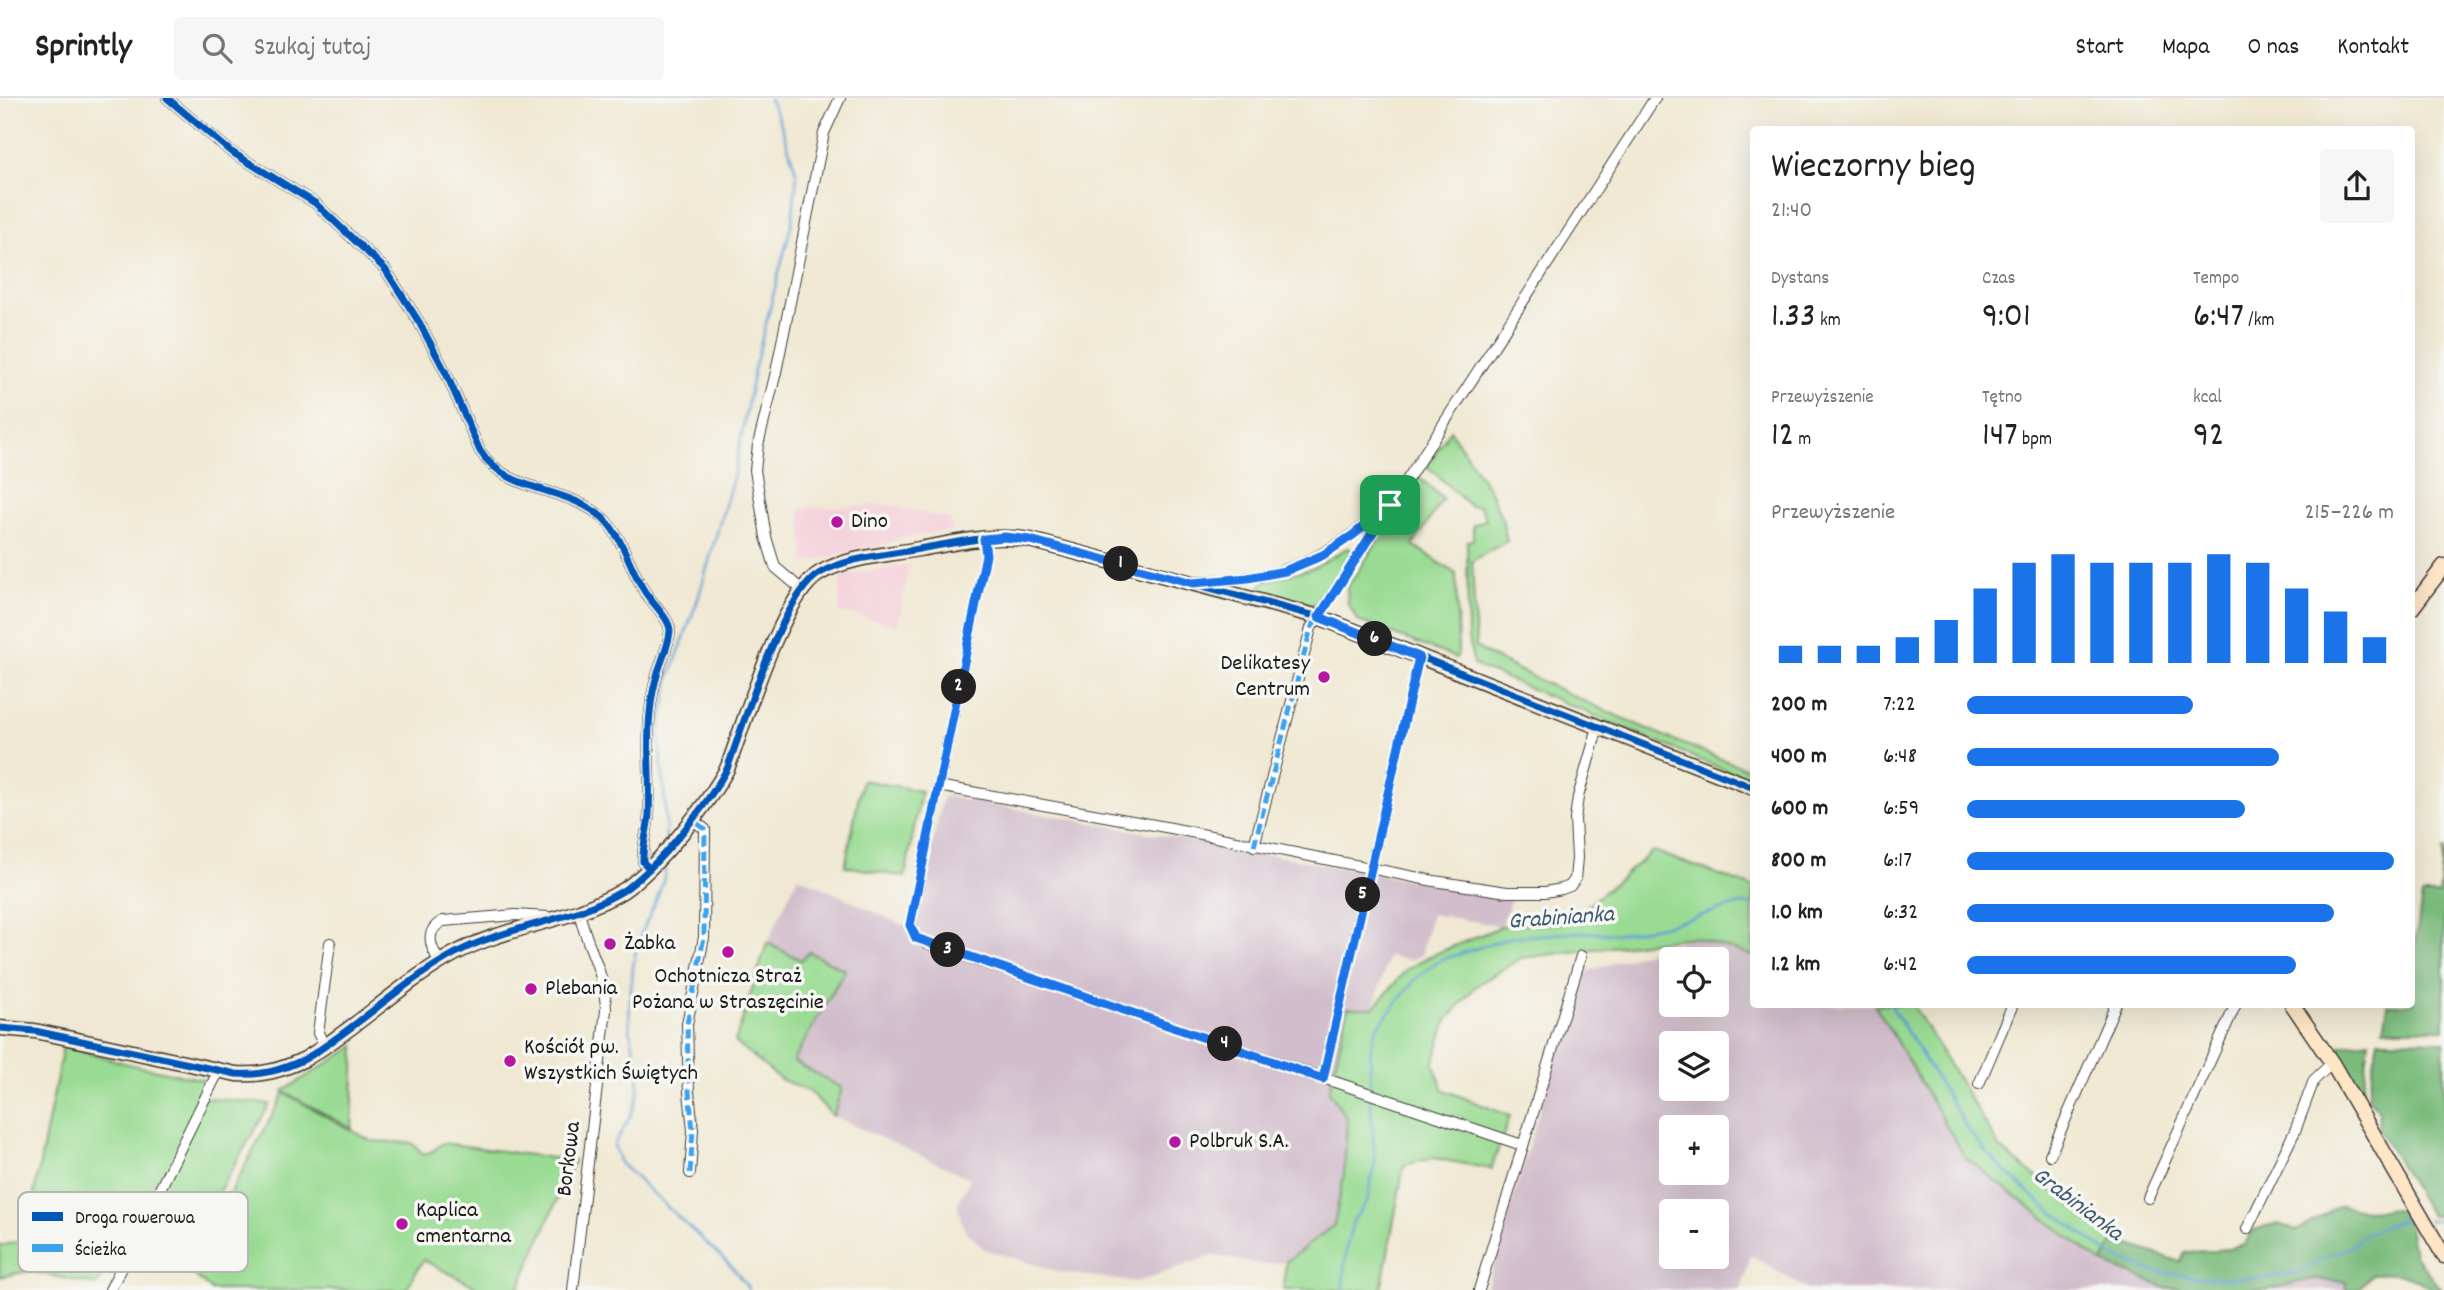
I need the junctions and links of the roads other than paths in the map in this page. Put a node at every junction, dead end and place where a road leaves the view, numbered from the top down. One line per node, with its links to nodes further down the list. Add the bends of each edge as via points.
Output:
1 (167, 98): 17 (street, via 230,152 315,203 385,269 419,322 488,463 508,479 592,510 616,535 634,575 670,629 650,714 649,813 642,853 643,862)
2 (840, 98): 8 (street, via 824,134 756,461 775,567)
3 (1655, 98): 4 (street)
4 (1390, 505): 7 (street, via 1353,535 1304,564 1248,578); 10 (street)
5 (984, 539): 7 (street, via 1030,540); 8 (street, via 842,564 822,571); 13 (street, via 986,555)
6 (2444, 566): 9 (street)
7 (1193, 583): 10 (street)
8 (801, 589): 15 (street, via 782,625 727,769)
9 (2415, 604)
10 (1319, 617): 11 (street); 16 (street, via 1311,628)
11 (1419, 657): 12 (street); 18 (street)
12 (1598, 727): 14 (street); 18 (street, via 1578,797 1577,871 1570,886 1545,892 1507,892)
13 (938, 786): 16 (street); 32 (street, via 910,925 916,938)
14 (1750, 786)
15 (690, 822): 17 (street); 36 (street, via 705,829 705,927 687,1024 693,1130)
16 (1254, 846): 18 (street)
17 (653, 864): 19 (street, via 624,890)
18 (1371, 868): 32 (street)
19 (579, 911): 20 (street); 43 (street, Borkowa, via 604,982 606,1010)
20 (555, 918): 23 (street, via 482,941); 23 (street, via 515,915 443,921 430,937)
21 (330, 943): 29 (street, via 318,1033)
22 (1581, 956): 34 (street)
23 (440, 962): 29 (street)
24 (2011, 1008): 33 (street)
25 (2114, 1008): 35 (street)
26 (2233, 1008): 38 (street)
27 (2295, 1008): 30 (street)
28 (0, 1028): 31 (street, via 61,1036)
29 (325, 1047): 31 (street, via 285,1068 261,1074)
30 (2332, 1063): 39 (street, via 2314,1080 2295,1131); 40 (street)
31 (218, 1072): 37 (street)
32 (1323, 1079): 34 (street)
33 (1979, 1084)
34 (1522, 1145): 44 (street)
35 (2050, 1155)
36 (690, 1173)
37 (159, 1192)
38 (2148, 1198)
39 (2247, 1229)
40 (2442, 1252)
41 (119, 1272): 42 (street)
42 (110, 1290)
43 (573, 1290)
44 (1479, 1290)

